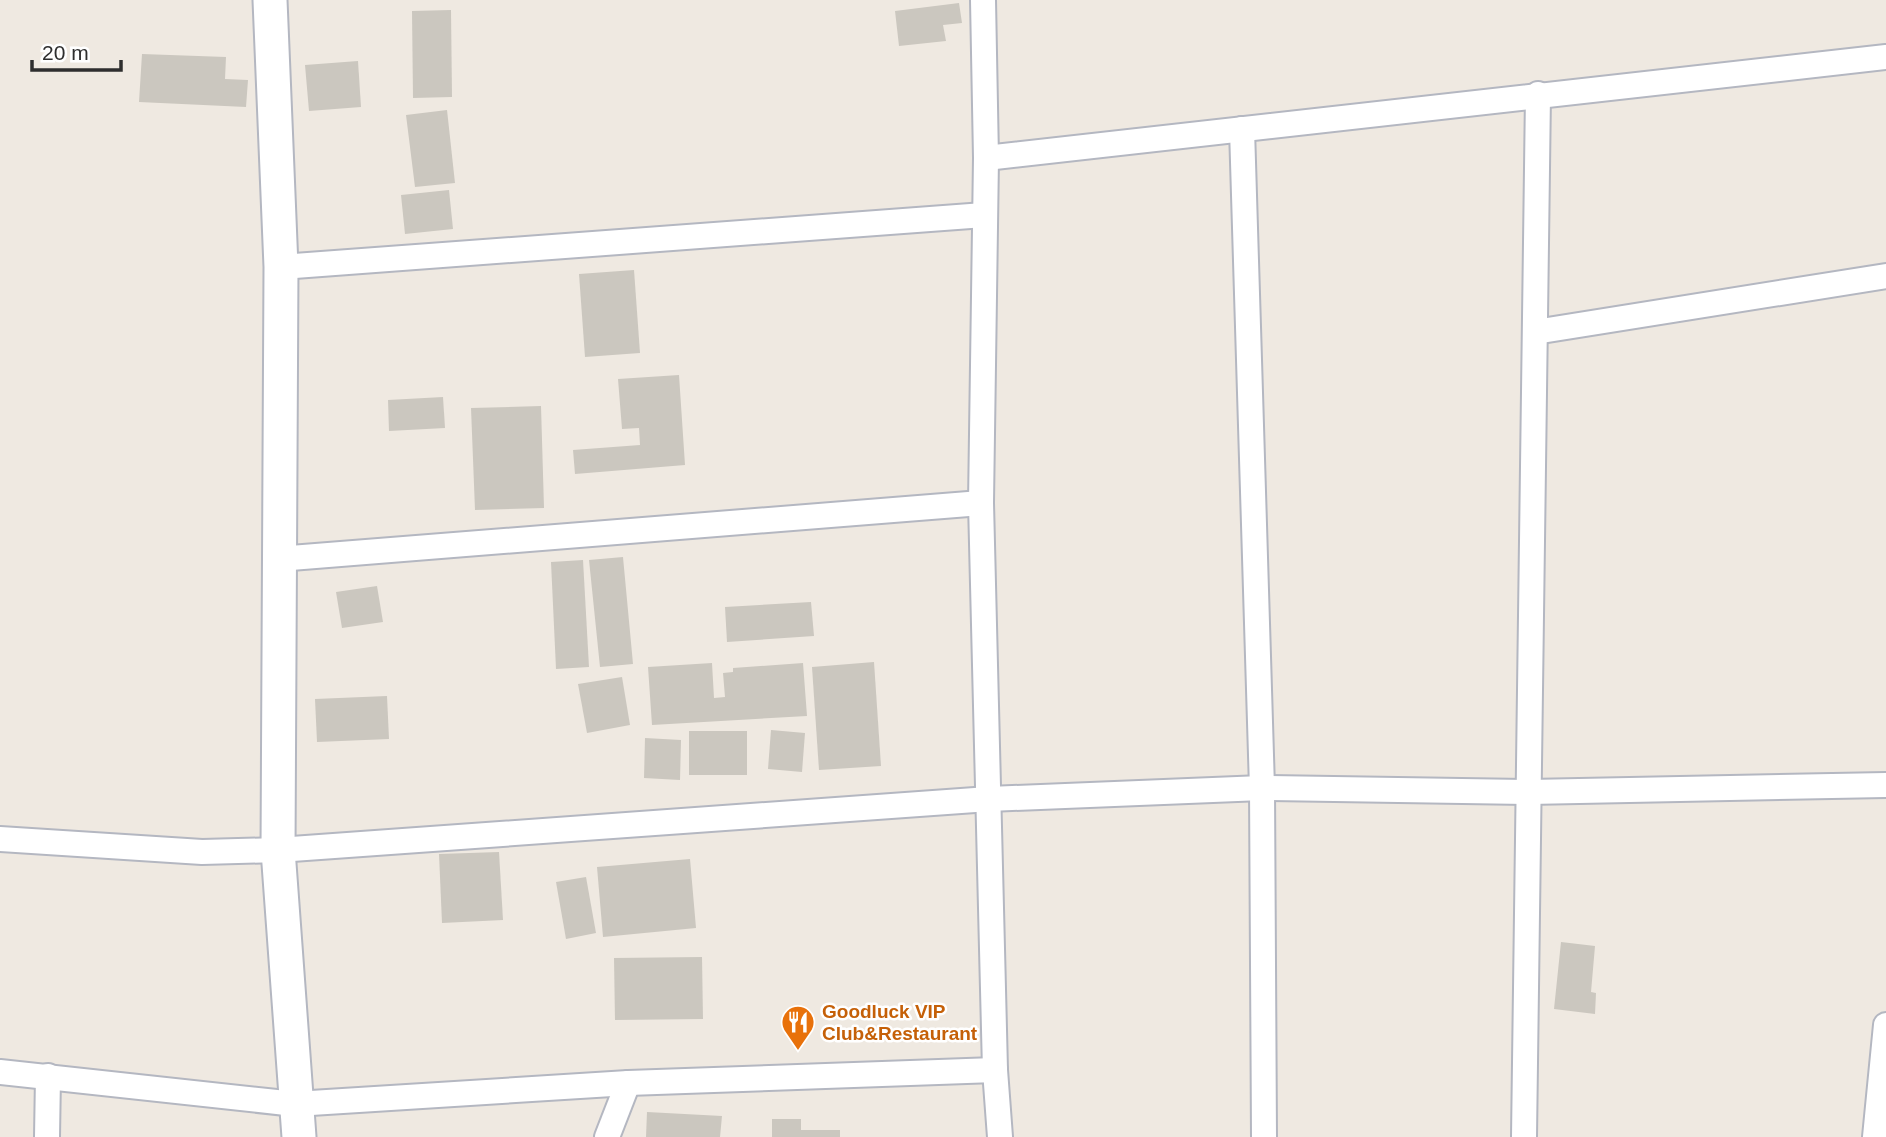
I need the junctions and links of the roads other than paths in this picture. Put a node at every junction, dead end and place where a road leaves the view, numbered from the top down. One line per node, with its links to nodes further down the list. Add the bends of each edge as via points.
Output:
1 (270, 0): 8 (main road)
2 (983, 0): 6 (street)
3 (1886, 57): 4 (street)
4 (1538, 94): 5 (street); 10 (street)
5 (1242, 129): 6 (street); 14 (street)
6 (986, 158): 7 (street)
7 (985, 215): 8 (street); 11 (street)
8 (281, 267): 12 (main road)
9 (1886, 276): 10 (street)
10 (1535, 332): 15 (street)
11 (981, 503): 12 (street); 16 (street)
12 (278, 559): 18 (main road)
13 (1886, 785): 15 (street)
14 (1262, 788): 15 (street); 16 (street); 29 (street)
15 (1529, 792): 30 (street)
16 (989, 799): 18 (street); 20 (street)
17 (0, 839): 18 (street, via 202,852)
18 (278, 849): 24 (main road)
19 (1886, 1026): 31 (street)
20 (995, 1070): 23 (street); 28 (street)
21 (0, 1072): 22 (street)
22 (48, 1076): 24 (street); 25 (street)
23 (628, 1083): 24 (street); 27 (street)
24 (295, 1104): 26 (main road)
25 (47, 1137)
26 (299, 1137)
27 (607, 1137)
28 (1000, 1137)
29 (1264, 1137)
30 (1524, 1137)
31 (1875, 1137)

